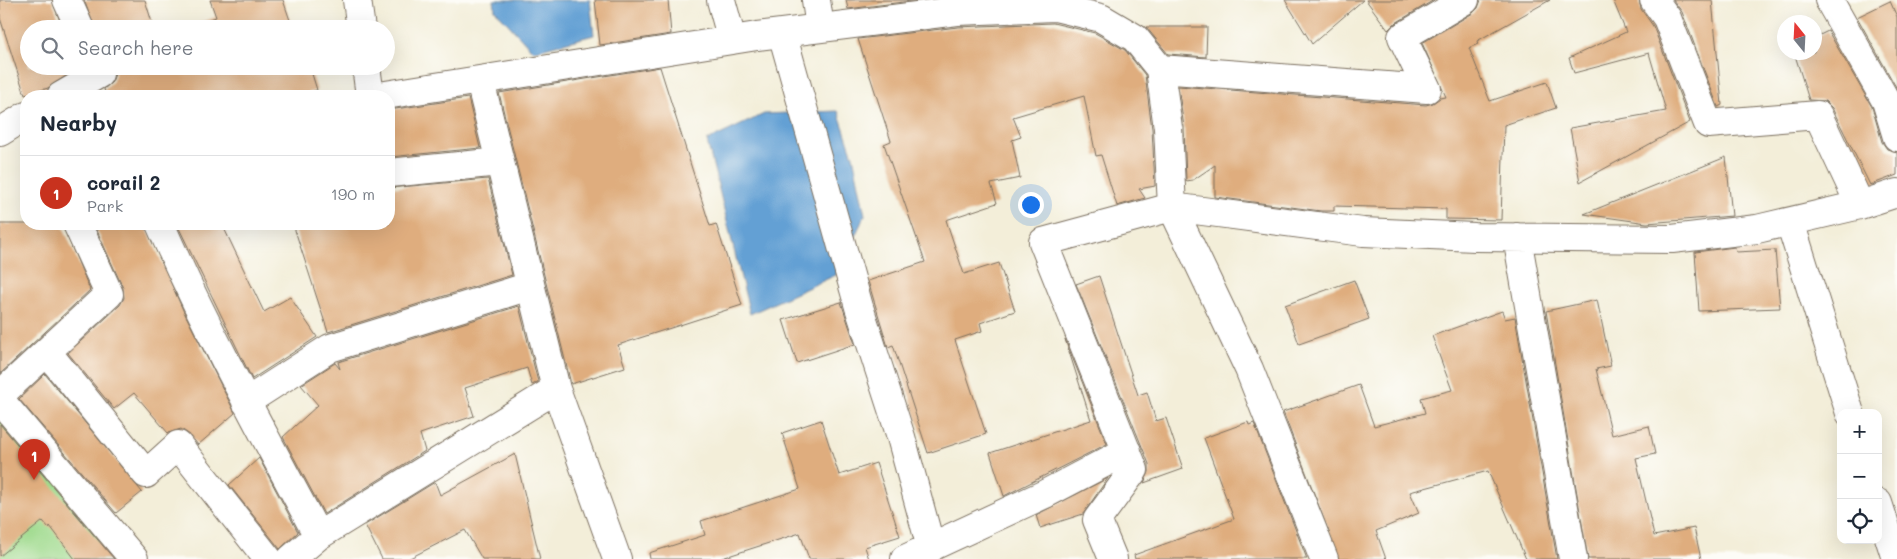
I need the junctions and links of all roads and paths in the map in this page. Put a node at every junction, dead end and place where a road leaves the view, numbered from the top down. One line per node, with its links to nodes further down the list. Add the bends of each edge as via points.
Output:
1 (67, 0): 10 (street)
2 (357, 0): 11 (street)
3 (721, 0): 14 (street)
4 (816, 0): 12 (street)
5 (1465, 0): 15 (street, via 1402,37 1428,89)
6 (1654, 0): 28 (street, via 1667,18 1708,124 1818,115)
7 (1829, 0): 24 (street, via 1886,101)
8 (957, 6): 9 (street); 12 (street)
9 (1108, 9): 15 (street)
10 (76, 20)
11 (360, 20)
12 (820, 28): 13 (street)
13 (782, 33): 14 (street); 44 (street, via 859,307 902,437)
14 (732, 40): 18 (street)
15 (1160, 69): 29 (street, via 1168,128)
16 (367, 75): 20 (street)
17 (101, 79): 19 (street)
18 (480, 81): 21 (street); 25 (street)
19 (75, 90)
20 (369, 90)
21 (395, 94)
22 (20, 120): 23 (street)
23 (0, 132)
24 (1897, 137)
25 (500, 162): 26 (street); 34 (street)
26 (395, 172)
27 (1897, 193): 28 (street)
28 (1860, 205): 30 (street)
29 (1172, 207): 33 (street, via 1363,232); 41 (street, via 1043,242); 51 (street, via 1249,369)
30 (1790, 222): 33 (street, via 1672,239); 40 (street)
31 (80, 230): 35 (street, via 109,294)
32 (163, 230): 39 (street)
33 (1517, 237): 52 (street)
34 (530, 286): 36 (street); 39 (street, via 330,348)
35 (47, 352): 37 (street); 46 (street, via 146,474 178,445)
36 (556, 389): 43 (street); 48 (street)
37 (0, 395)
38 (0, 400): 45 (street)
39 (246, 402): 43 (street)
40 (1849, 409)
41 (1127, 451): 44 (street); 50 (street, via 1134,470 1097,520)
42 (1882, 515): 53 (street)
43 (318, 536): 47 (street)
44 (931, 548): 49 (street)
45 (134, 559)
46 (268, 559)
47 (291, 559)
48 (617, 559)
49 (905, 559)
50 (1113, 559)
51 (1324, 559)
52 (1573, 559)
53 (1896, 559)

